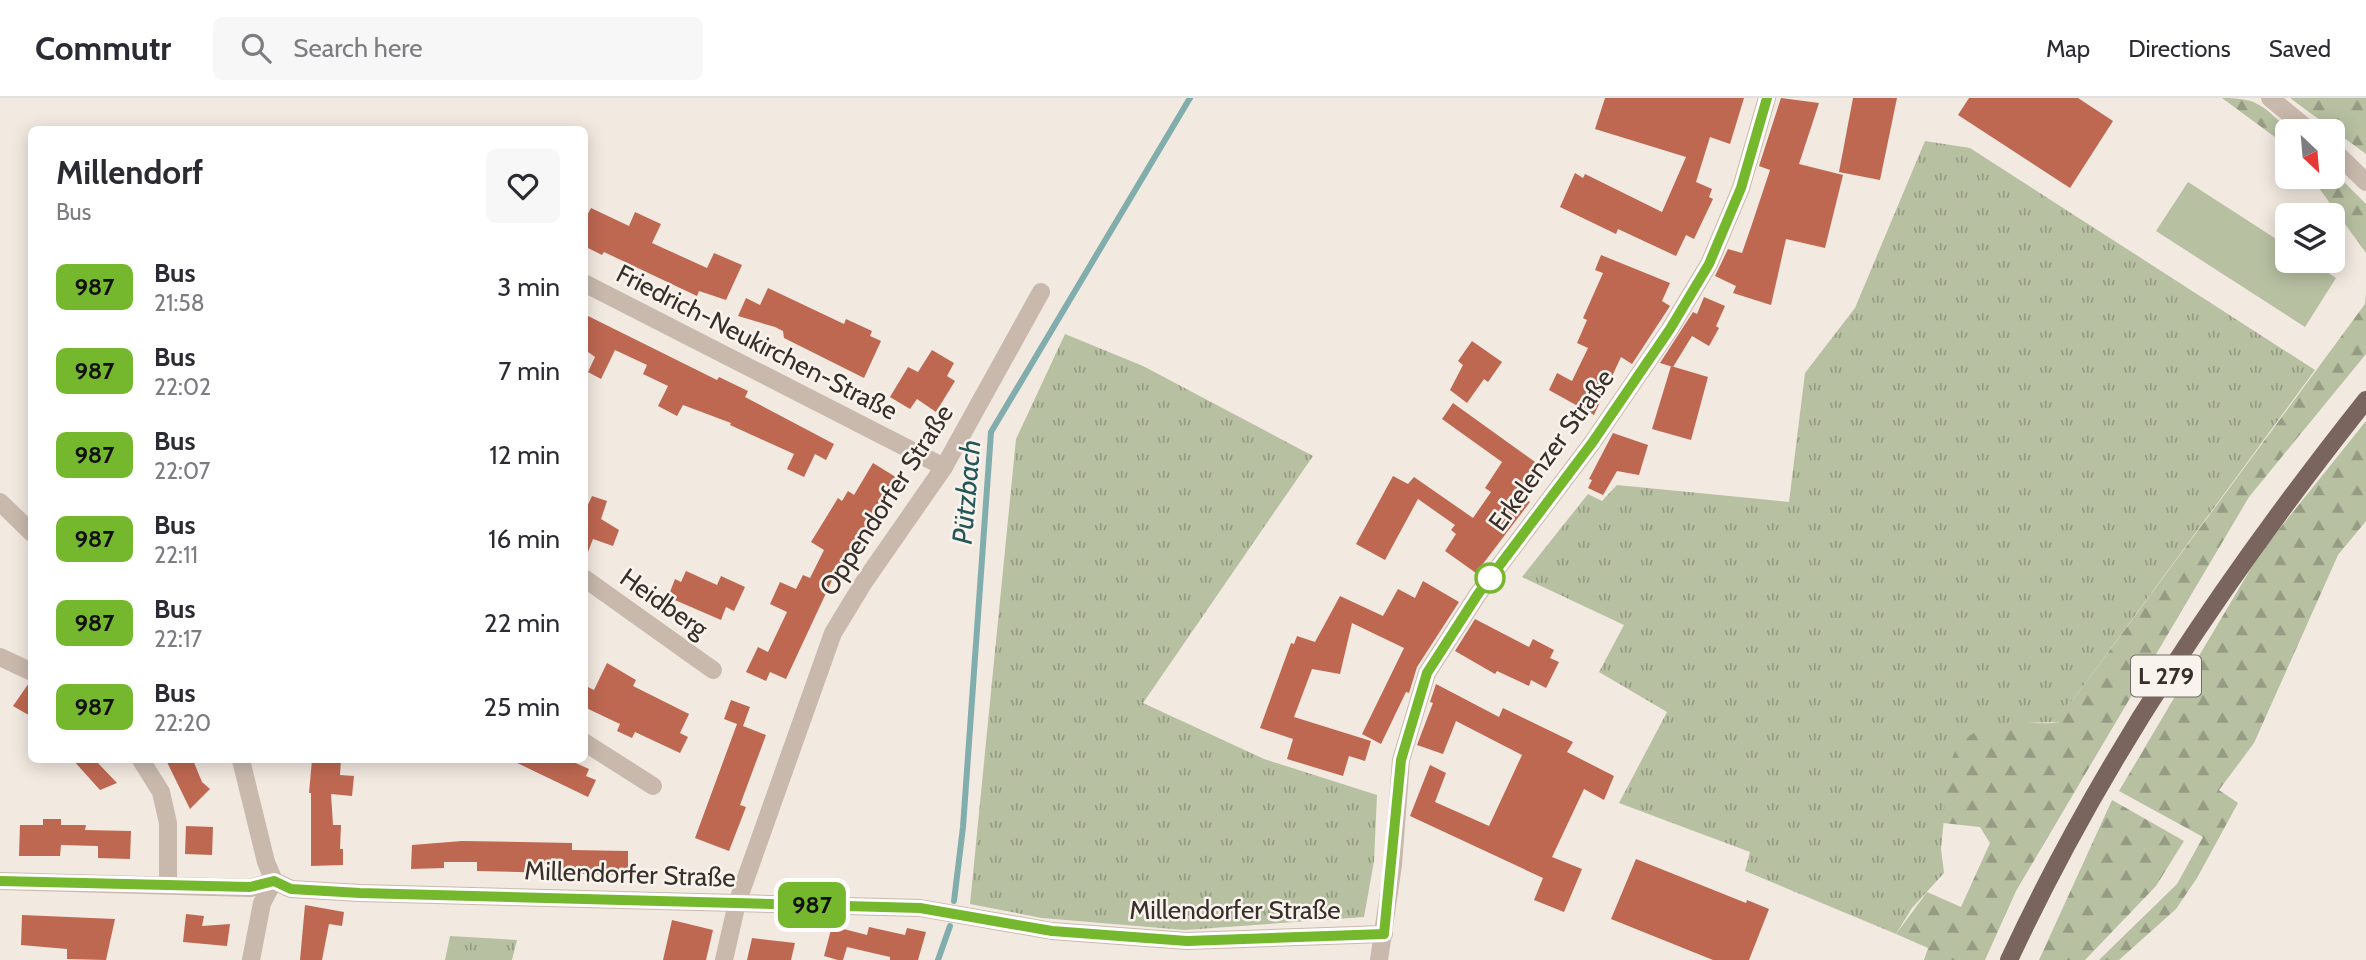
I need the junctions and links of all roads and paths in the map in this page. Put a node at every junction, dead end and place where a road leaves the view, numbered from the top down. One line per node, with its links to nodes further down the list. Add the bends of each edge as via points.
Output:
1 (1767, 98): 24 (street, Erkelenzer Straße, via 1741,188 1704,272 1592,443 1478,594 1427,673 1401,760)
2 (2270, 98): 3 (street)
3 (2295, 119)
4 (2345, 162): 5 (street)
5 (2366, 182)
6 (588, 285): 9 (street, Friedrich-Neukirchen-Straße)
7 (1041, 292): 9 (street, Oppendorfer Straße)
8 (2366, 400): 28 (main road, L 279, via 2200,622 2118,753)
9 (944, 467): 23 (street, Oppendorfer Straße, via 833,633)
10 (0, 502): 11 (street)
11 (28, 529)
12 (588, 581): 15 (street, Heidberg)
13 (0, 657): 14 (street)
14 (28, 670)
15 (713, 670)
16 (588, 745): 19 (street)
17 (143, 763): 22 (street, via 161,792 168,823)
18 (242, 763): 21 (street)
19 (653, 786)
20 (0, 881): 22 (street, Millendorfer Straße)
21 (274, 881): 22 (street, Millendorfer Straße, via 250,887); 23 (street, Millendorfer Straße, via 291,889 360,893); 25 (street, via 262,903)
22 (168, 884)
23 (737, 903): 24 (street, Millendorfer Straße, via 940,911 1052,931 1174,941); 26 (street, Oppendorfer Straße)
24 (1384, 934): 27 (street, Erkelenzer Straße)
25 (251, 960)
26 (724, 960)
27 (1379, 960)
28 (2008, 960)

